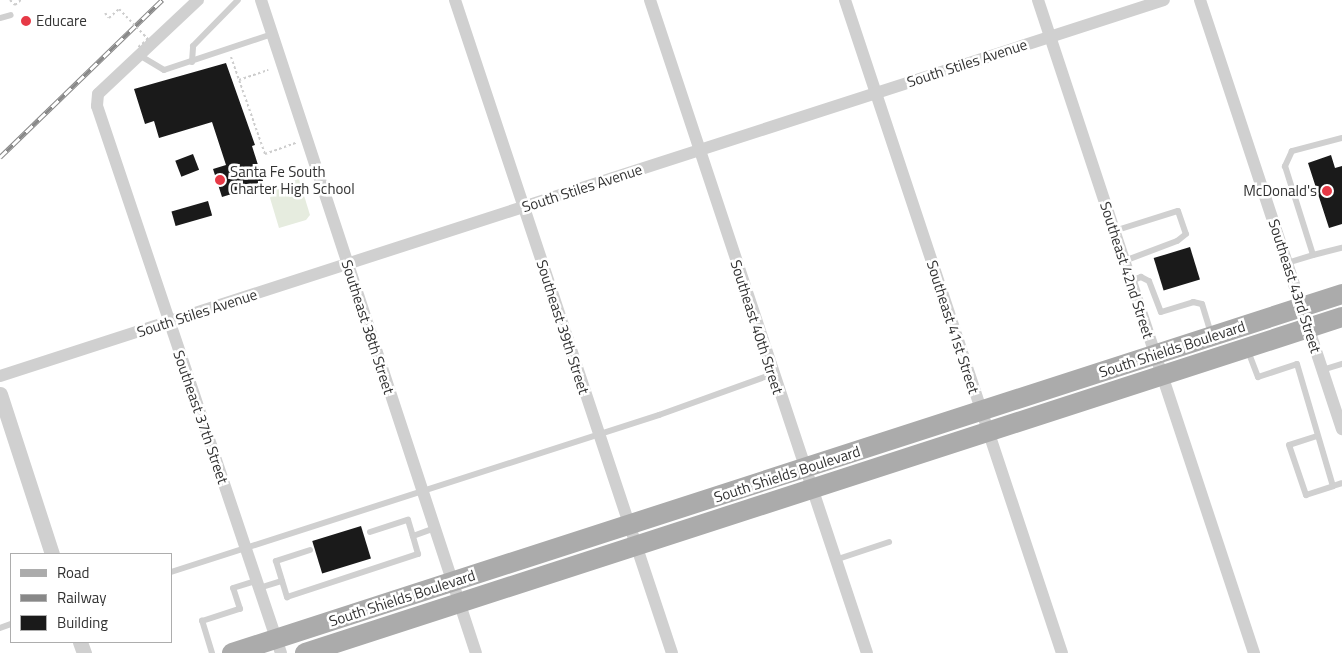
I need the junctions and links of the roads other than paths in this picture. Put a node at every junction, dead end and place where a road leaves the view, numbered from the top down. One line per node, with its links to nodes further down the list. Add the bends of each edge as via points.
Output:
1 (198, 0): 14 (street)
2 (238, 0): 15 (lane, via 193,46)
3 (261, 0): 12 (street, Southeast 38th Street)
4 (455, 0): 19 (street, Southeast 39th Street)
5 (650, 0): 18 (street, Southeast 40th Street)
6 (845, 0): 16 (street, Southeast 41st Street)
7 (1038, 0): 13 (street, Southeast 42nd Street)
8 (1164, 0): 13 (street, South Stiles Avenue)
9 (1200, 0): 25 (street, Southeast 43rd Street)
10 (11, 15): 11 (lane)
11 (0, 18)
12 (272, 34): 15 (lane); 24 (street, Southeast 38th Street)
13 (1050, 36): 16 (street, South Stiles Avenue); 20 (street, Southeast 42nd Street)
14 (140, 51): 15 (lane, via 164,70); 30 (street, Southeast 37th Street, via 98,94 97,106)
15 (192, 62)
16 (875, 93): 18 (street, South Stiles Avenue); 42 (street, Southeast 41st Street)
17 (1342, 138): 22 (lane, via 1292,150 1285,161)
18 (699, 149): 19 (street, South Stiles Avenue); 38 (street, Southeast 40th Street)
19 (523, 207): 24 (street, South Stiles Avenue); 45 (street, Southeast 39th Street)
20 (1114, 231): 23 (street, Southeast 42nd Street); 23 (lane, via 1178,211 1186,234 1177,241)
21 (1342, 248): 22 (lane)
22 (1313, 254): 25 (lane)
23 (1124, 261): 26 (street, Southeast 42nd Street)
24 (347, 263): 30 (street, South Stiles Avenue); 51 (street, Southeast 38th Street)
25 (1287, 263): 28 (street, Southeast 43rd Street)
26 (1131, 281): 32 (lane, via 1141,277 1149,281 1161,312 1193,302 1202,304); 34 (street, Southeast 42nd Street)
27 (1342, 294): 28 (main road, South Shields Boulevard)
28 (1302, 307): 31 (street, Southeast 43rd Street); 32 (main road, South Shields Boulevard)
29 (1342, 317): 31 (main road, South Shields Boulevard)
30 (170, 323): 39 (street, South Stiles Avenue); 58 (street, Southeast 37th Street)
31 (1309, 328): 33 (main road, South Shields Boulevard); 37 (street, Southeast 43rd Street)
32 (1212, 336): 34 (main road, South Shields Boulevard)
33 (1247, 348): 40 (main road, South Shields Boulevard); 46 (lane, via 1258,377 1297,364 1316,420)
34 (1155, 354): 40 (street, Southeast 42nd Street); 42 (main road, South Shields Boulevard)
35 (1342, 355): 36 (lane)
36 (1342, 363): 37 (lane)
37 (1322, 370): 43 (street, Southeast 43rd Street)
38 (773, 374): 45 (lane, via 659,415); 47 (street, Southeast 40th Street)
39 (0, 376)
40 (1162, 376): 44 (main road, South Shields Boulevard); 75 (street, Southeast 42nd Street)
41 (0, 394): 60 (street)
42 (981, 410): 44 (street, Southeast 41st Street); 47 (main road, South Shields Boulevard)
43 (1342, 429)
44 (988, 431): 50 (main road, South Shields Boulevard); 74 (street, Southeast 41st Street)
45 (598, 432): 51 (lane); 52 (street, Southeast 39th Street)
46 (1316, 436): 49 (lane); 49 (lane, via 1289,445 1306,495)
47 (804, 468): 50 (street, Southeast 40th Street); 52 (main road, South Shields Boulevard)
48 (1342, 483): 49 (lane)
49 (1333, 486)
50 (812, 488): 57 (main road, South Shields Boulevard); 61 (street, Southeast 40th Street)
51 (422, 490): 53 (street, Southeast 38th Street); 58 (lane)
52 (629, 525): 57 (street, Southeast 39th Street); 64 (main road, South Shields Boulevard)
53 (435, 528): 55 (lane); 64 (street, Southeast 38th Street)
54 (370, 532): 55 (lane, via 408,520)
55 (413, 536): 63 (lane, via 418,554 287,596)
56 (889, 542): 61 (lane)
57 (636, 546): 66 (main road, South Shields Boulevard); 72 (street, Southeast 39th Street)
58 (245, 547): 62 (lane); 65 (street, Southeast 37th Street)
59 (310, 550): 63 (lane, via 276,561)
60 (52, 553)
61 (835, 560): 73 (street, Southeast 40th Street)
62 (172, 572)
63 (282, 581): 65 (lane)
64 (453, 581): 66 (street, Southeast 38th Street); 67 (main road, South Shields Boulevard)
65 (258, 585): 67 (street, Southeast 37th Street); 68 (lane, via 234,588 240,609 202,621)
66 (460, 603): 70 (main road, South Shields Boulevard); 71 (street, Southeast 38th Street)
67 (278, 646): 69 (main road, South Shields Boulevard)
68 (212, 653)
69 (232, 653)
70 (305, 653)
71 (476, 653)
72 (672, 653)
73 (866, 653)
74 (1062, 653)
75 (1254, 653)

